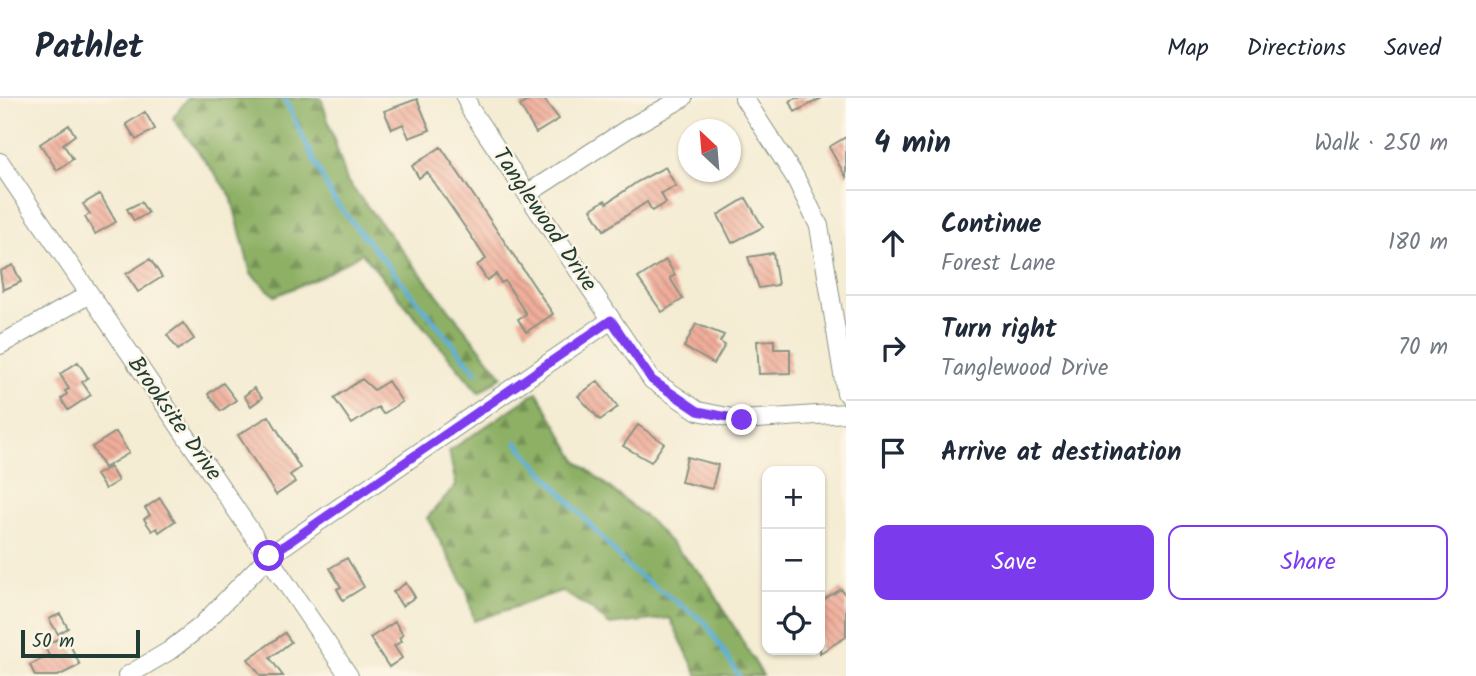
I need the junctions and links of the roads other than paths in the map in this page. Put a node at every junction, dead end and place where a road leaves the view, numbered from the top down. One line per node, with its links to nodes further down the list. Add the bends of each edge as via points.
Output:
1 (466, 98): 5 (street, Tanglewood Drive)
2 (683, 98): 5 (street)
3 (744, 98): 9 (street, via 795,177 819,226)
4 (0, 162): 6 (street, Brooksite Drive)
5 (527, 194): 7 (street, Tanglewood Drive)
6 (88, 295): 8 (street); 11 (street, Brooksite Drive)
7 (611, 320): 10 (street, Tanglewood Drive, via 652,380 698,411 742,420); 11 (street)
8 (0, 345)
9 (846, 393)
10 (846, 413)
11 (269, 556): 12 (street, via 201,626); 13 (street, Brooksite Drive)
12 (127, 676)
13 (349, 676)

